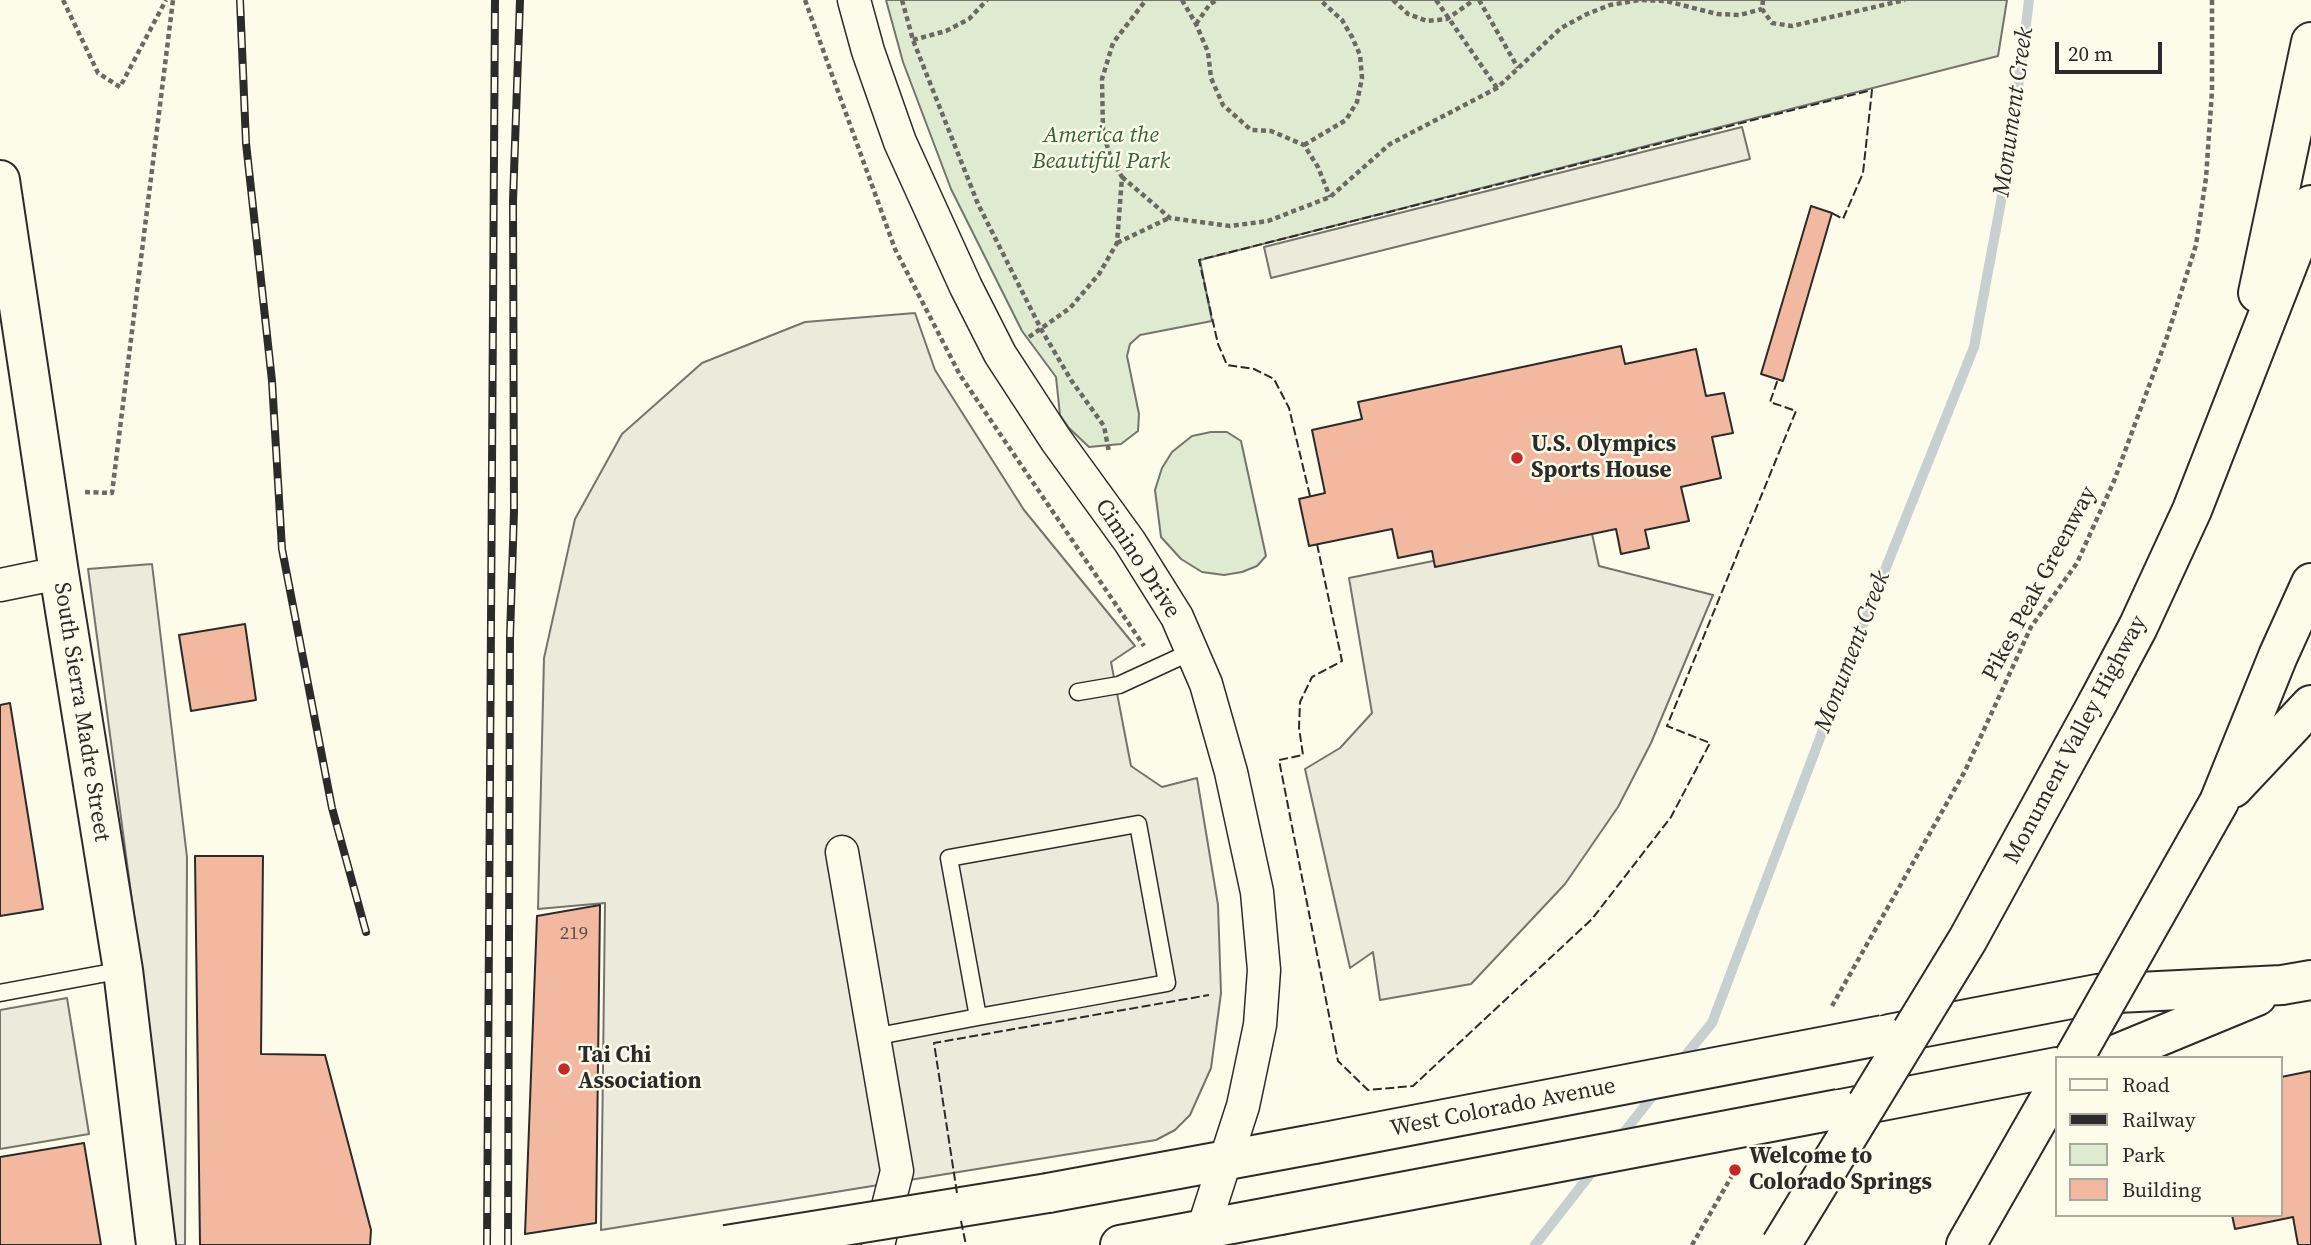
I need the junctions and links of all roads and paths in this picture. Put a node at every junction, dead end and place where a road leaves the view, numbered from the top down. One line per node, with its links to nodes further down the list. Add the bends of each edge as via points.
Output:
1 (63, 0): 2 (path, via 98,73 120,87)
2 (166, 0)
3 (173, 0): 37 (path, via 112,493)
4 (805, 0): 42 (path, via 895,249 960,375)
5 (854, 0): 41 (street, Cimino Drive, via 900,142 1000,354 1130,542 1177,617)
6 (902, 0): 22 (path)
7 (988, 0): 22 (path, via 970,19)
8 (1146, 0): 27 (path, via 1113,43 1102,79 1103,131)
9 (1182, 0): 21 (path)
10 (1217, 0): 21 (path)
11 (1320, 0): 26 (path, via 1342,20 1352,37 1363,78 1346,120)
12 (1393, 0): 20 (path, via 1408,14 1427,21)
13 (1436, 0): 20 (path)
14 (1474, 0): 20 (path)
15 (1479, 0): 24 (path)
16 (1763, 0): 19 (path)
17 (1905, 0): 19 (path, via 1792,26 1772,23)
18 (2212, 0): 50 (path, Pikes Peak Greenway, via 2212,91 2196,245 2115,481 2077,563 2031,627 1965,771)
19 (1762, 9): 24 (path, via 1740,15 1666,1 1610,5 1561,28)
20 (1447, 19): 25 (path)
21 (1196, 24): 26 (path, via 1223,104 1251,130 1271,131)
22 (913, 40): 33 (path, via 978,204)
23 (2311, 42): 35 (main road)
24 (1518, 68): 25 (path)
25 (1497, 88): 29 (path, via 1390,144)
26 (1304, 145): 29 (path)
27 (1122, 177): 31 (path); 32 (path)
28 (0, 180): 38 (main road, South Sierra Madre Street)
29 (1330, 197): 31 (path, via 1268,221 1230,226)
30 (2311, 205): 35 (main road, Monument Valley Highway)
31 (1170, 218): 32 (path)
32 (1116, 243): 33 (path, via 1099,274 1070,308)
33 (1041, 329): 34 (path); 36 (path, via 1104,426)
34 (1021, 342)
35 (2232, 411): 65 (main road, Monument Valley Highway, bridge, via 2192,510 2098,702 1968,939)
36 (1109, 453)
37 (83, 492)
38 (59, 573): 40 (street); 47 (main road, South Sierra Madre Street)
39 (2311, 583): 45 (main road)
40 (0, 585)
41 (1193, 652): 42 (lane); 57 (street, Cimino Drive, via 1231,772 1257,892 1264,970 1260,1025)
42 (1158, 667): 43 (lane, via 1119,685)
43 (1078, 692)
44 (2311, 705): 45 (main road)
45 (2219, 802): 53 (main road, bridge)
46 (842, 852): 52 (street)
47 (123, 970): 49 (lane); 60 (main road, South Sierra Madre Street)
48 (2296, 983): 54 (main road, West Colorado Avenue); 57 (main road, West Colorado Avenue, bridge, via 2097,994)
49 (0, 993)
50 (1832, 1007)
51 (978, 1017): 51 (lane, via 949,858 1138,824 1167,983); 52 (lane)
52 (873, 1037): 62 (street, via 897,1171)
53 (2075, 1056)
54 (2112, 1056)
55 (2056, 1067): 59 (main road, bridge)
56 (2056, 1088): 66 (main road)
57 (1226, 1161): 59 (street, Cimino Drive); 61 (main road, West Colorado Avenue, bridge)
58 (1741, 1162): 64 (path)
59 (1200, 1237): 63 (main road)
60 (156, 1245)
61 (726, 1245)
62 (878, 1245)
63 (1120, 1245)
64 (1692, 1245)
65 (1782, 1245)
66 (1966, 1245)

